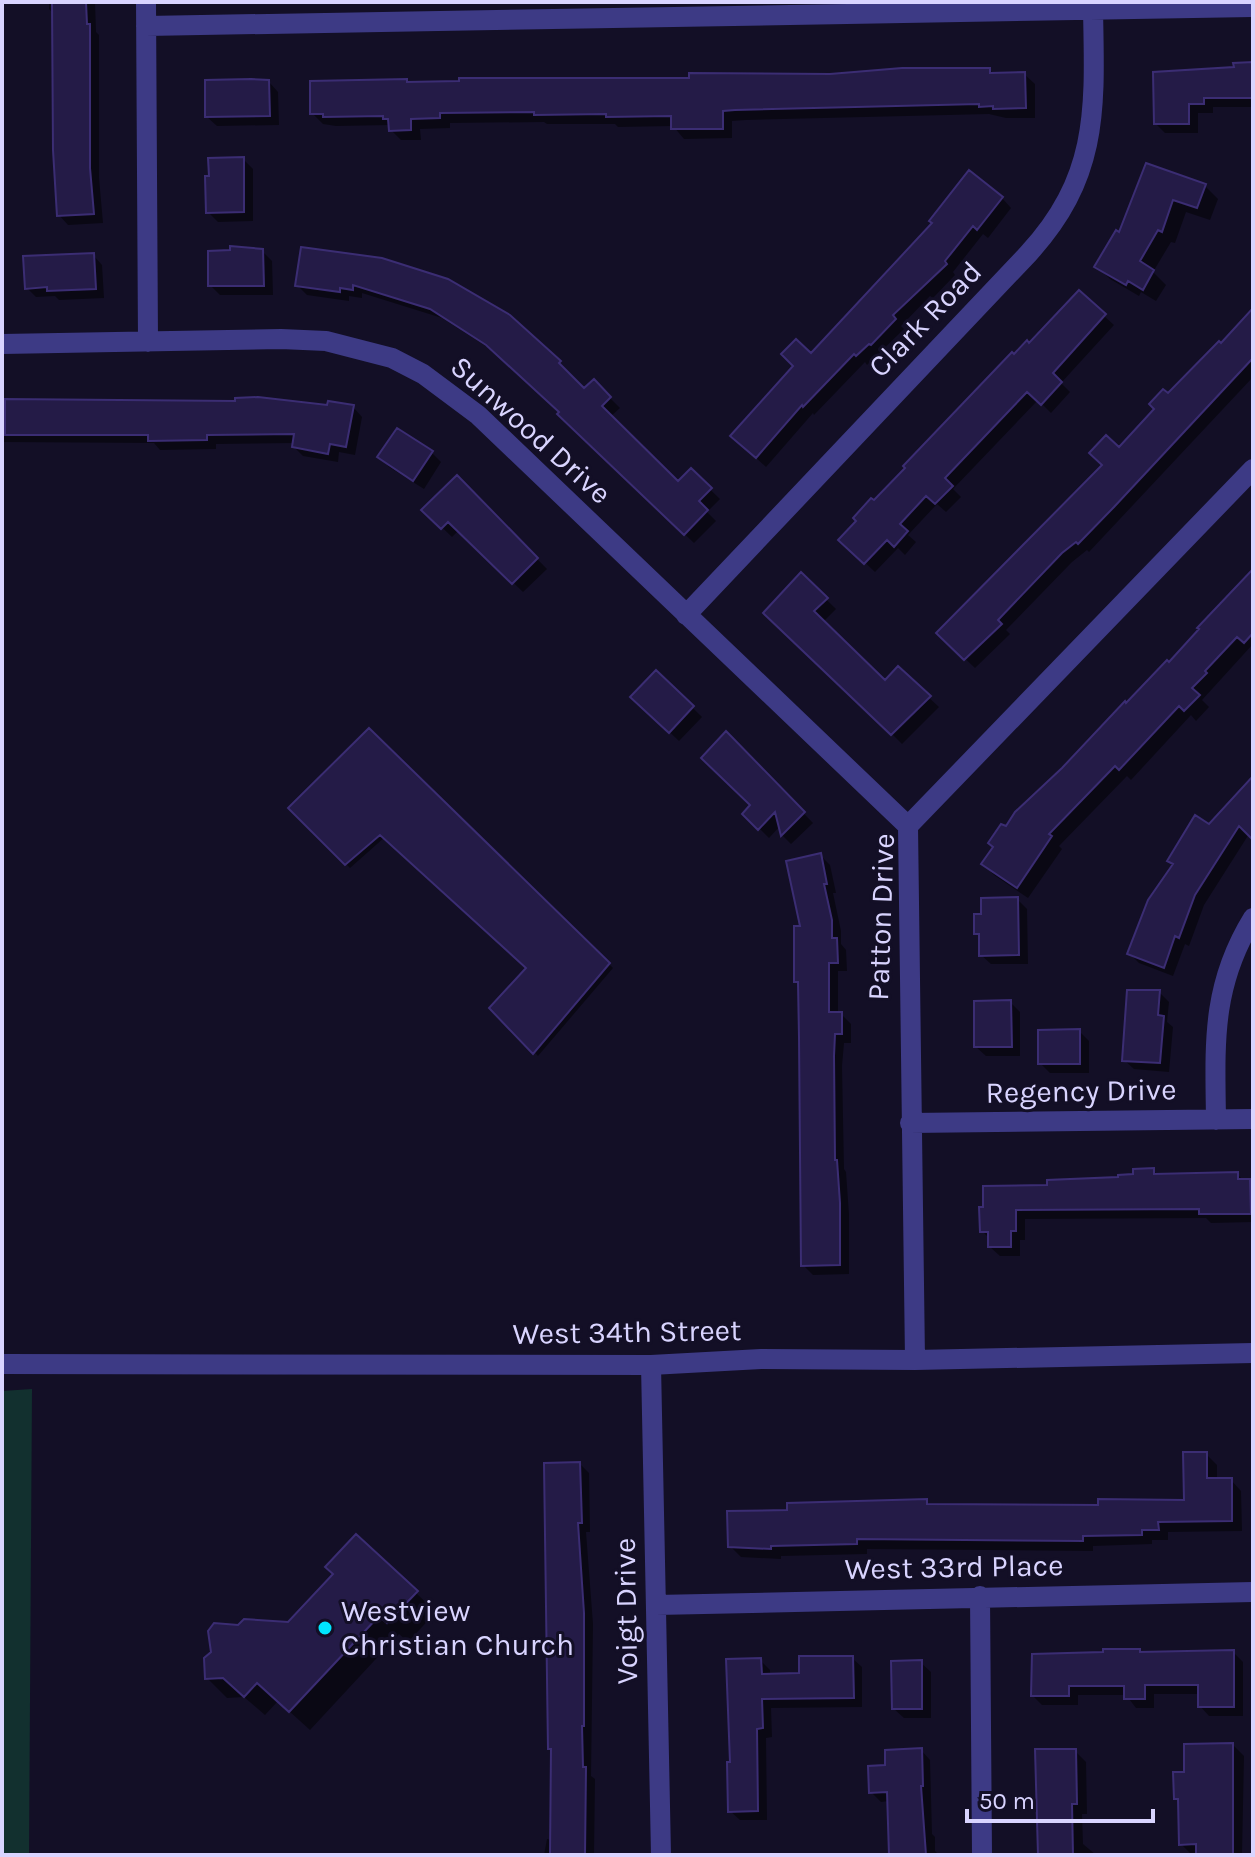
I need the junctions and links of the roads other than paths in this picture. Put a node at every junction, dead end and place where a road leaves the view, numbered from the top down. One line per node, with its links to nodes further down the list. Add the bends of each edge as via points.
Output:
1 (146, 2): 4 (street)
2 (1253, 7): 3 (street)
3 (1093, 10): 4 (street); 8 (street, Clark Road, via 1091,129 1079,175 1057,218)
4 (146, 26): 5 (street)
5 (148, 342): 6 (street, Sunwood Drive); 8 (street, Sunwood Drive, via 315,340 371,351 423,374 478,415)
6 (2, 344)
7 (1253, 469): 9 (street, Patton Drive)
8 (686, 615): 9 (street, Sunwood Drive)
9 (908, 826): 13 (street, Patton Drive)
10 (1253, 918): 12 (street, via 1236,951 1219,1007 1214,1042)
11 (1253, 1119): 12 (street, Regency Drive)
12 (1216, 1120): 13 (street, Regency Drive)
13 (910, 1123): 15 (street, Patton Drive)
14 (1253, 1353): 15 (street, West 34th Street)
15 (915, 1360): 17 (street, West 34th Street)
16 (2, 1364): 17 (street, West 34th Street)
17 (651, 1365): 20 (street, Voigt Drive)
18 (1253, 1592): 19 (street, West 33rd Place)
19 (980, 1596): 20 (street, West 33rd Place); 22 (street)
20 (656, 1605): 21 (street, Voigt Drive)
21 (661, 1855)
22 (982, 1855)

